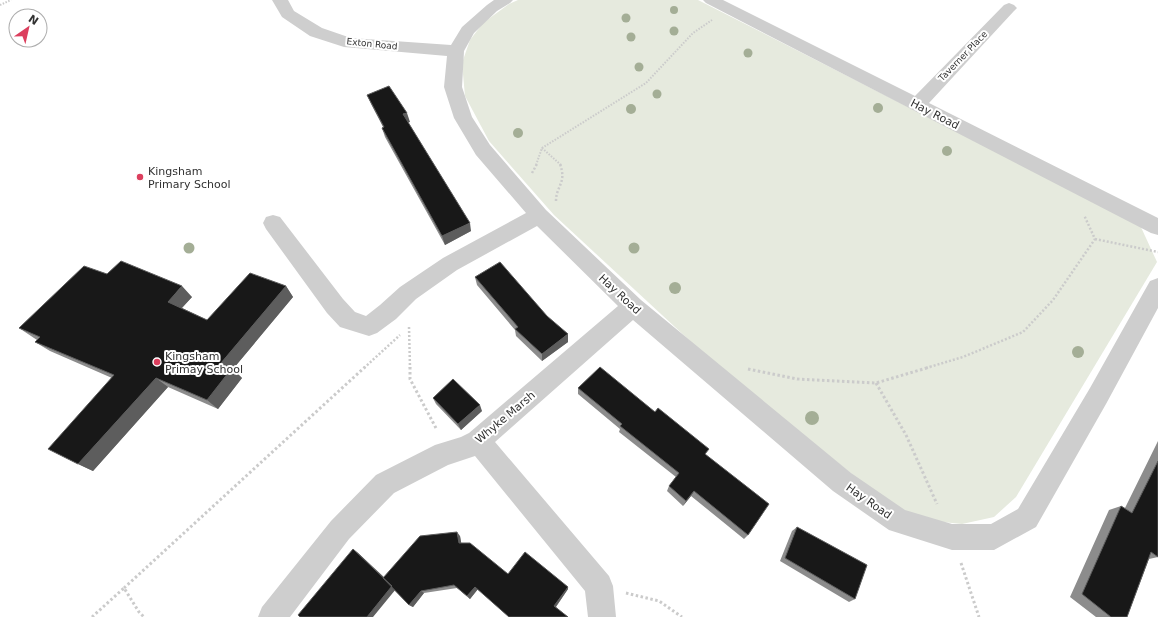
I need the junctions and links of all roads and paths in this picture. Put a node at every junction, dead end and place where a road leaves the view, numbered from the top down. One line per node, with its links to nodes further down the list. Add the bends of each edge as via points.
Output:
1 (11, 0): 5 (path)
2 (280, 0): 8 (street, Exton Road, via 288,14 316,32 350,43)
3 (505, 0): 8 (street, Hay Road, via 468,30)
4 (711, 0): 7 (street, Hay Road)
5 (0, 5)
6 (1009, 8): 9 (street, Taverner Place)
7 (728, 9): 9 (street, Hay Road); 10 (path, via 693,33 646,84)
8 (456, 51): 11 (street, Hay Road, via 453,86 463,118 483,150)
9 (917, 105): 15 (street, Hay Road)
10 (542, 148): 11 (path, via 529,178); 12 (path, via 561,165 563,181)
11 (514, 187): 12 (street, Hay Road)
12 (548, 211): 19 (street, via 450,264); 20 (street, Hay Road)
13 (1083, 213): 16 (path)
14 (274, 223): 19 (street, via 348,320 368,326)
15 (1158, 227)
16 (1095, 239): 17 (path); 23 (path, via 1053,300 1023,332 963,358)
17 (1158, 252)
18 (1158, 286): 26 (street, Hay Road, via 1098,396 1026,518 994,537)
19 (408, 293): 21 (path)
20 (633, 307): 24 (street, Whyke Marsh); 26 (street, Hay Road, via 842,482 898,521)
21 (409, 327): 25 (path, via 410,379 436,426); 28 (path)
22 (741, 367): 23 (path, via 797,379)
23 (876, 383): 26 (path, via 906,436)
24 (478, 441): 25 (street, Whyke Marsh, via 466,448); 27 (street)
25 (444, 454): 31 (street, Whyke Marsh, via 385,484 340,530)
26 (952, 537): 34 (path)
27 (599, 586): 32 (street); 33 (path, via 659,601)
28 (124, 588): 29 (path); 30 (path)
29 (92, 617)
30 (144, 617)
31 (272, 617)
32 (602, 617)
33 (682, 617)
34 (979, 617)

